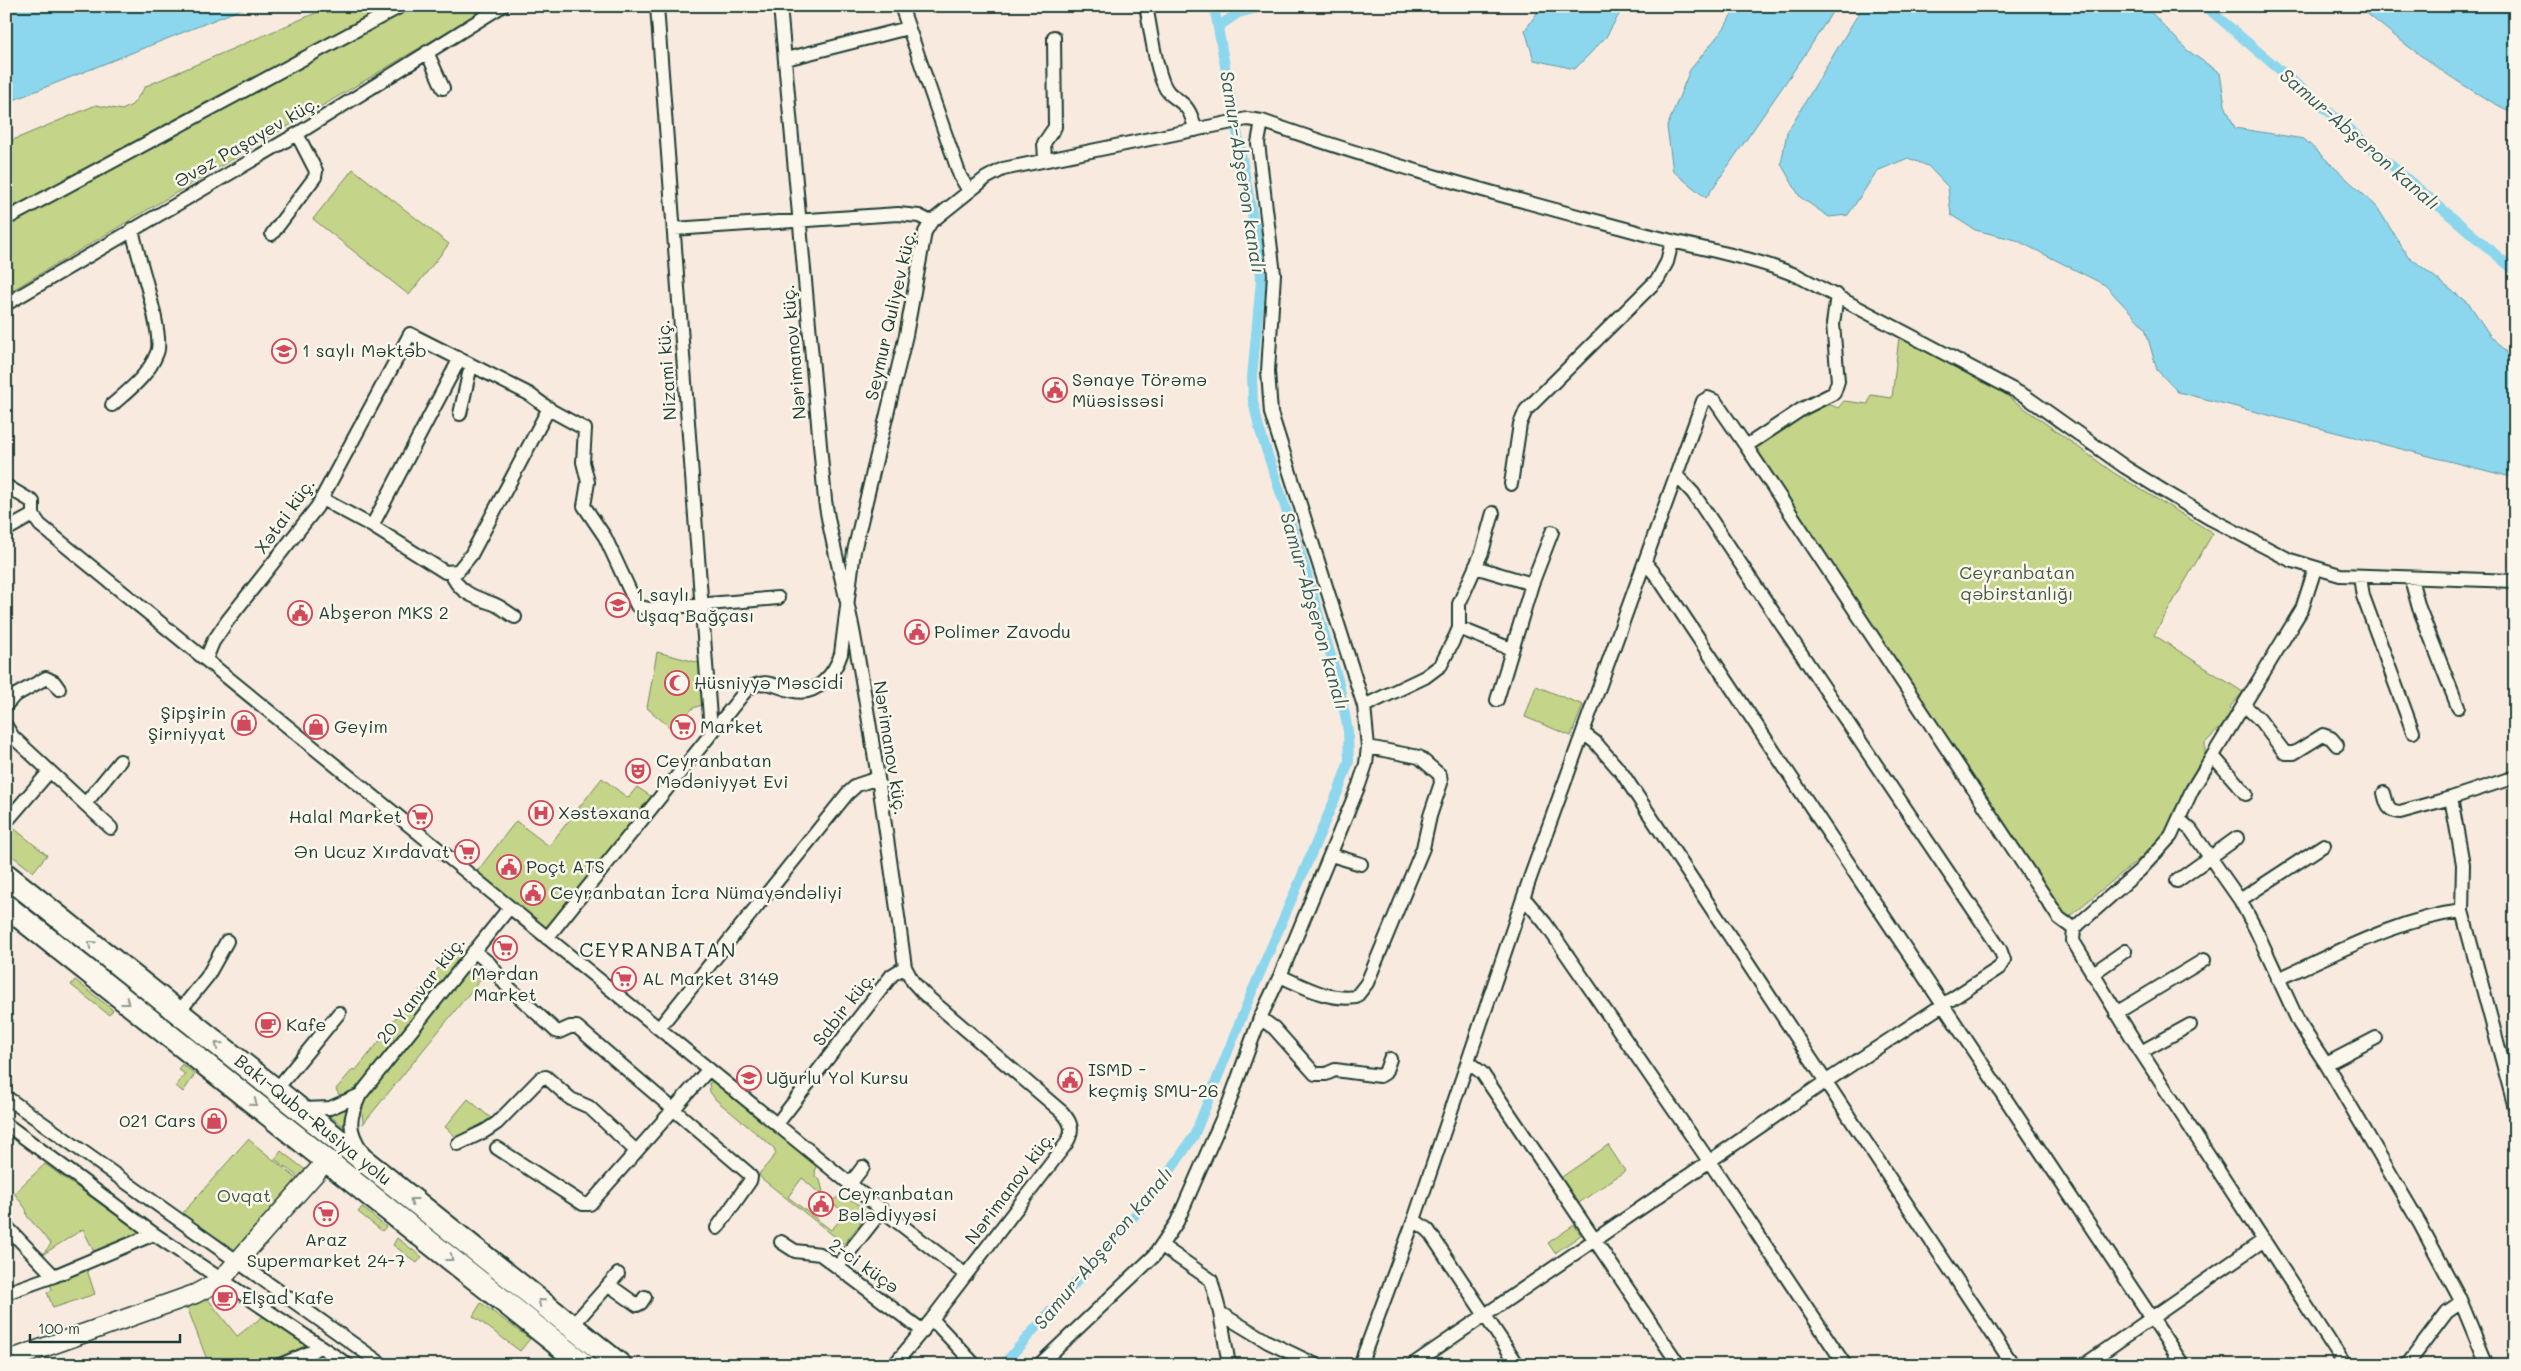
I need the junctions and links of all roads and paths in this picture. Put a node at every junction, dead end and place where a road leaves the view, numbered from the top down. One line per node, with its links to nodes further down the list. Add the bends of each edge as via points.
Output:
1 (401, 6): 17 (street)
2 (502, 6): 9 (street, Əvəz Paşayev küç.)
3 (657, 6): 21 (street, Nizami küç.)
4 (780, 6): 10 (street, Nərimanov küç.)
5 (901, 6): 7 (street)
6 (1146, 6): 13 (street, via 1162,82 1189,109)
7 (908, 28): 10 (street); 16 (street, via 960,176)
8 (1054, 37): 15 (street, via 1055,127 1044,143)
9 (427, 52): 11 (street); 14 (street, Əvəz Paşayev küç.)
10 (786, 60): 18 (street, Nərimanov küç.)
11 (443, 88)
12 (1262, 121): 13 (street, Seymur Quliyev küç., via 1247,119); 23 (street, Seymur Quliyev küç., via 1373,159); 59 (street, via 1258,143 1274,274 1268,371 1271,413)
13 (1195, 130): 15 (street, Seymur Quliyev küç.)
14 (298, 134): 20 (street, Əvəz Paşayev küç.); 22 (street, via 316,177)
15 (1045, 159): 16 (street, Seymur Quliyev küç., via 1003,168)
16 (969, 191): 19 (street, Seymur Quliyev küç.)
17 (6, 219)
18 (801, 221): 19 (street, via 904,214); 21 (street); 50 (street, Nərimanov küç., via 825,500 832,548)
19 (931, 222): 50 (street, Seymur Quliyev küç., via 925,232 906,335 854,551)
20 (132, 229): 25 (street, Əvəz Paşayev küç.); 27 (street, via 159,347 143,378)
21 (674, 229): 49 (street, Nizami küç.)
22 (272, 234)
23 (1672, 242): 24 (street, Seymur Quliyev küç., via 1782,269); 32 (street, via 1658,279 1526,410 1520,424)
24 (1838, 295): 30 (street, via 1834,324 1837,357 1837,388 1834,393 1802,409); 42 (street, Seymur Quliyev küç., via 2025,396 2125,467 2211,519 2290,560)
25 (6, 304)
26 (465, 362): 28 (street, via 529,394); 29 (street); 34 (street, Xətai küç., via 410,334); 37 (street)
27 (112, 404)
28 (548, 408): 43 (street, via 471,555 462,567); 49 (street, via 585,429 583,462 588,482 584,506 605,537 638,606 649,609)
29 (460, 414)
30 (1746, 446): 31 (street, via 1715,401 1708,398 1698,410); 91 (street, via 2059,918)
31 (1677, 476): 40 (street); 101 (street, via 1693,493 2000,949 2004,960 1999,968)
32 (1511, 484)
33 (6, 486): 36 (street, via 33,502)
34 (322, 499): 37 (street); 54 (street, Xətai küç., via 228,620)
35 (1493, 513): 41 (street)
36 (33, 515): 38 (street); 54 (street, via 40,525)
37 (372, 526): 43 (street, via 444,572)
38 (6, 530)
39 (1552, 532): 47 (street)
40 (1645, 562): 64 (street); 101 (street)
41 (1476, 567): 47 (street); 52 (street, via 1458,604)
42 (2315, 569): 44 (street, Seymur Quliyev küç.); 58 (street, via 2302,609)
43 (451, 572): 51 (street, via 461,588)
44 (2360, 577): 45 (street, Seymur Quliyev küç.); 63 (street, via 2363,596)
45 (2411, 578): 46 (street, Seymur Quliyev küç.); 60 (street, via 2419,608)
46 (2515, 581)
47 (1532, 584): 53 (street)
48 (778, 598): 49 (street)
49 (701, 604): 62 (street, Nizami küç.)
50 (847, 604): 62 (street, via 841,654 829,677 804,692 770,682 758,683 747,689); 71 (street, Nərimanov küç.)
51 (515, 618)
52 (1458, 628): 53 (street); 59 (street, via 1436,671)
53 (1511, 649): 56 (street)
54 (206, 659): 89 (street)
55 (59, 689): 57 (street, via 46,678 14,696)
56 (1497, 700)
57 (6, 705)
58 (2244, 705): 65 (street, via 2285,753 2294,752 2323,735); 67 (street)
59 (1364, 706): 66 (street)
60 (2458, 707)
61 (6, 726): 69 (street)
62 (711, 731): 92 (street)
63 (2413, 732)
64 (1583, 733): 86 (street); 114 (street, via 1622,774)
65 (2337, 744)
66 (1368, 747): 81 (street, via 1359,785); 99 (street, via 1419,757 1440,774 1441,783 1423,848 1366,983 1356,997 1328,997)
67 (2213, 756): 73 (street); 76 (street, via 2192,790)
68 (120, 762): 75 (street)
69 (49, 772): 75 (street); 77 (street)
70 (2515, 777): 74 (street)
71 (878, 778): 97 (street, Nərimanov küç.); 107 (street, via 856,786 847,794)
72 (2384, 793): 74 (street, via 2393,812)
73 (2246, 794)
74 (2451, 798): 90 (street, via 2463,864)
75 (85, 804): 78 (street)
76 (2180, 820): 82 (street); 91 (street, via 2157,853)
77 (6, 822)
78 (111, 828)
79 (2237, 838): 82 (street)
80 (2324, 846): 87 (street)
81 (1331, 855): 83 (street); 99 (street)
82 (2210, 857): 85 (street); 87 (street)
83 (1361, 864)
84 (6, 875): 102 (highway, Bakı-Quba-Rusiya yolu, one-way to 84)
85 (2177, 881)
86 (1524, 898): 111 (street); 127 (street, via 1545,923)
87 (2240, 900): 100 (street)
88 (6, 906): 126 (highway, Bakı-Quba-Rusiya yolu, one-way to 126)
89 (509, 908): 92 (street); 94 (street, 20 Yanvar küç.)
90 (2462, 912): 100 (street, via 2428,916 2400,926); 119 (street)
91 (2074, 929): 98 (street, via 2073,941)
92 (547, 938): 107 (street)
93 (227, 940): 102 (street, via 207,977)
94 (474, 951): 116 (street, 20 Yanvar küç.); 120 (street, via 556,1031 577,1027)
95 (2125, 951): 98 (street)
96 (2204, 960): 104 (street)
97 (905, 967): 122 (street, Sabir küç., via 892,976); 143 (street, Nərimanov küç., via 922,993 1062,1112 1072,1128 1066,1144)
98 (2092, 974): 104 (street)
99 (1280, 976): 105 (street)
100 (2278, 979): 112 (street, via 2299,1023)
101 (1943, 1004): 114 (street); 153 (street)
102 (178, 1013): 115 (highway, Bakı-Quba-Rusiya yolu, one-way to 102)
103 (339, 1013): 115 (street)
104 (2116, 1013): 109 (street)
105 (1260, 1018): 110 (street, via 1274,1028 1316,1074 1335,1070 1380,1076 1385,1073); 139 (street, via 1229,1103 1177,1222)
106 (2190, 1025): 109 (street)
107 (659, 1028): 113 (street)
108 (2376, 1038): 112 (street)
109 (2141, 1052): 137 (street)
110 (1390, 1059)
111 (1468, 1062): 132 (street); 136 (street, via 1482,1073)
112 (2326, 1064): 149 (street, via 2420,1224)
113 (709, 1069): 120 (street); 122 (street)
114 (1825, 1082): 127 (street); 173 (street)
115 (275, 1091): 118 (highway, Bakı-Quba-Rusiya yolu)
116 (360, 1095): 118 (street, via 330,1108); 129 (street, via 353,1112 351,1131)
117 (6, 1097): 140 (street)
118 (297, 1108): 129 (highway, Bakı-Quba-Rusiya yolu)
119 (2515, 1108)
120 (673, 1109): 125 (street); 134 (street, via 750,1177 750,1182)
121 (6, 1124): 135 (street)
122 (777, 1124): 130 (street)
123 (458, 1144): 125 (street, via 497,1123 541,1078 546,1077 571,1099 589,1107)
124 (497, 1148): 125 (street, via 587,1205)
125 (636, 1151)
126 (327, 1160): 140 (street); 161 (highway, Bakı-Quba-Rusiya yolu, one-way to 161)
127 (1709, 1161): 136 (street); 172 (street)
128 (863, 1167): 130 (street)
129 (373, 1168): 154 (highway, Bakı-Quba-Rusiya yolu, one-way to 129)
130 (850, 1184): 131 (street)
131 (882, 1210): 141 (street); 143 (street)
132 (1414, 1220): 151 (street, via 1428,1230); 168 (street)
133 (6, 1226): 144 (street)
134 (718, 1228)
135 (154, 1234): 144 (street); 145 (street)
136 (1594, 1240): 151 (street); 171 (street)
137 (2264, 1240): 153 (street); 176 (street)
138 (782, 1242): 141 (street, 2-ci küçə, via 795,1251 820,1254)
139 (1162, 1246): 150 (street, via 1211,1280); 165 (street)
140 (238, 1262): 145 (street); 160 (street)
141 (838, 1266): 155 (street, 2-ci küçə)
142 (618, 1274): 146 (street)
143 (966, 1275): 152 (street, Nərimanov küç.)
144 (54, 1276): 147 (street)
145 (221, 1280): 156 (street); 157 (street, via 195,1294)
146 (609, 1285): 148 (street, via 637,1304 641,1304); 154 (street)
147 (6, 1293)
148 (645, 1297)
149 (2460, 1302): 177 (street, via 2447,1312); 178 (street)
150 (1220, 1313): 166 (street); 167 (street, via 1268,1342)
151 (1483, 1314): 169 (street); 170 (street)
152 (932, 1319): 155 (street, Nərimanov küç.); 164 (street)
153 (2153, 1319): 174 (street); 175 (street)
154 (572, 1326): 162 (highway, Bakı-Quba-Rusiya yolu)
155 (923, 1331): 163 (street, Nərimanov küç.)
156 (320, 1346): 158 (street); 159 (street)
157 (6, 1361)
158 (280, 1365)
159 (348, 1365)
160 (383, 1365)
161 (584, 1365)
162 (620, 1365)
163 (894, 1365)
164 (975, 1365)
165 (1039, 1365)
166 (1228, 1365)
167 (1316, 1365)
168 (1360, 1365)
169 (1412, 1365)
170 (1518, 1365)
171 (1679, 1365)
172 (1845, 1365)
173 (2013, 1365)
174 (2084, 1365)
175 (2183, 1365)
176 (2345, 1365)
177 (2406, 1365)
178 (2487, 1365)

